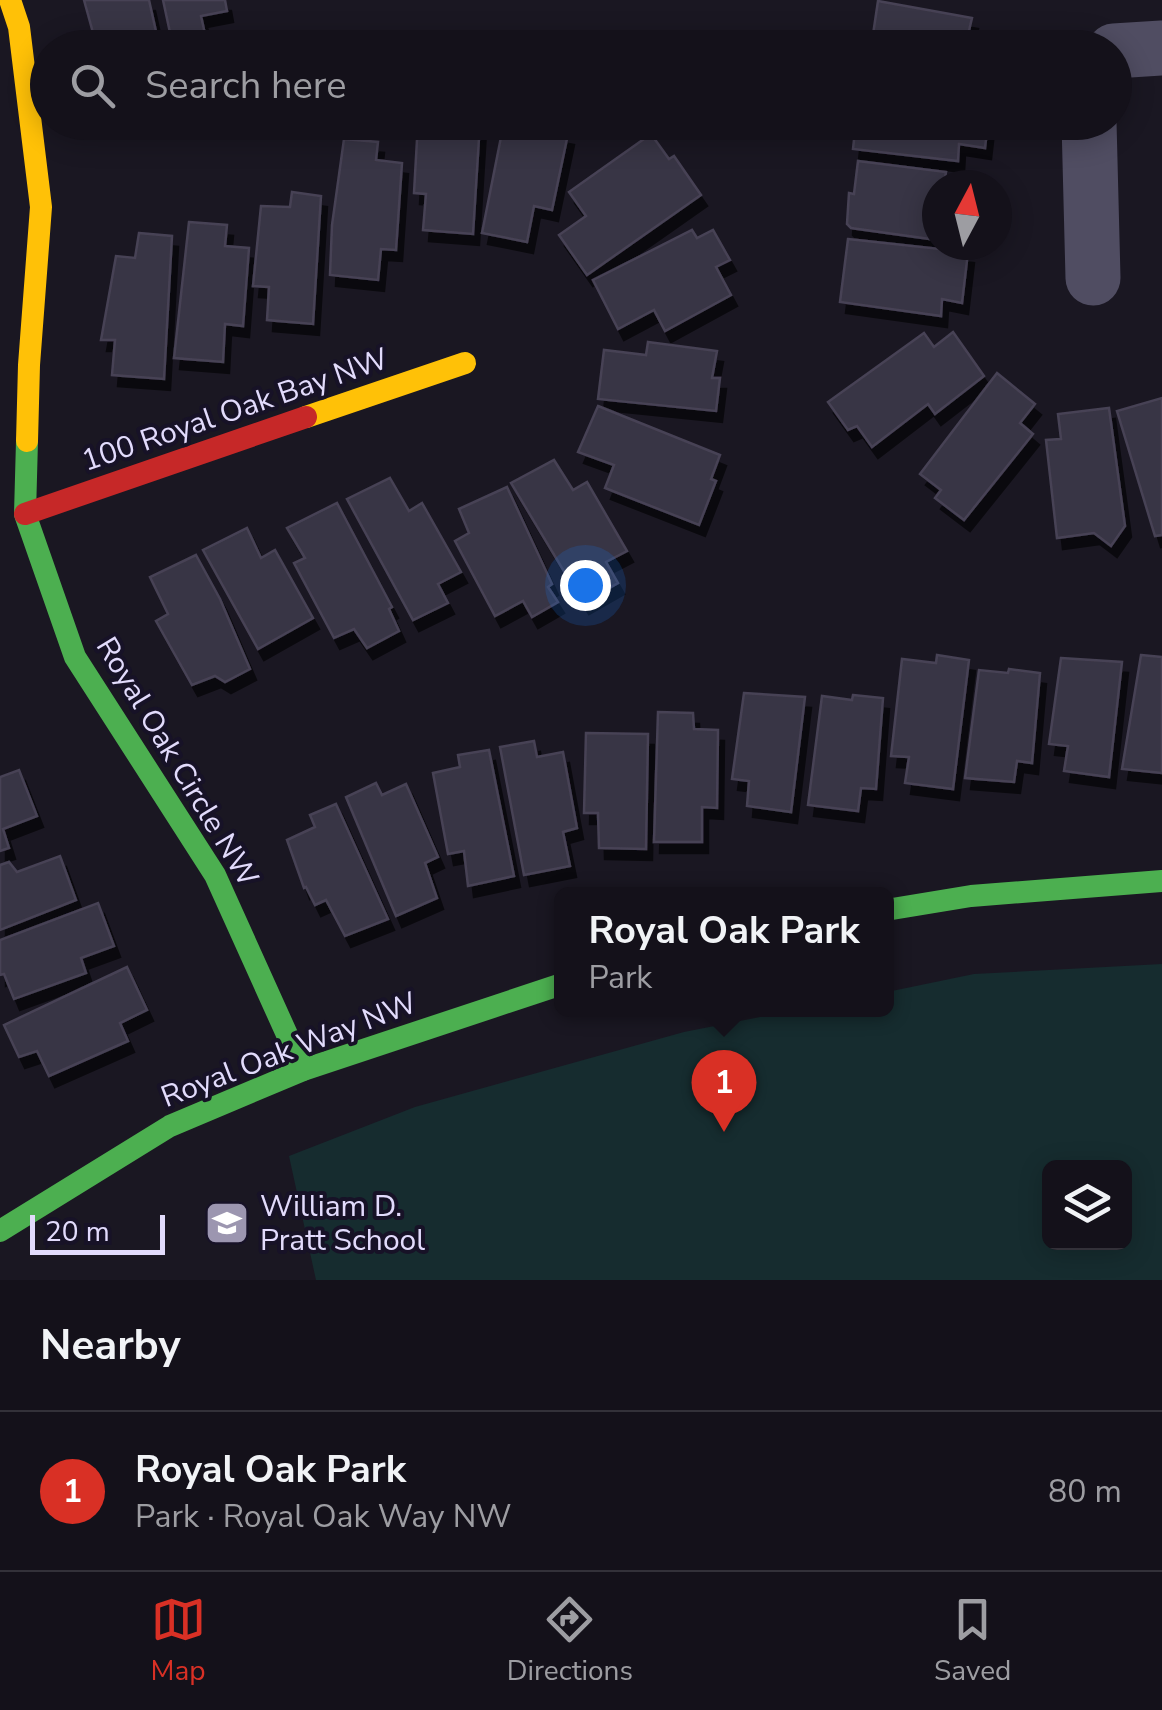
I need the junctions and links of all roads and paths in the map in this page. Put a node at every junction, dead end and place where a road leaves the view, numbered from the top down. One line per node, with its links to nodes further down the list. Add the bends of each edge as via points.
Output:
1 (10, 0): 4 (street, Royal Oak Circle NW)
2 (1162, 48): 3 (street)
3 (1132, 50)
4 (30, 117)
5 (33, 140): 9 (street, Royal Oak Circle NW, via 41,207)
6 (1089, 140): 7 (street)
7 (1093, 278)
8 (465, 363): 9 (street, 100 Royal Oak Bay NW)
9 (24, 514): 13 (street, Royal Oak Circle NW, via 75,657 215,875)
10 (1162, 881): 11 (street)
11 (894, 909)
12 (554, 987): 13 (street, Royal Oak Way NW)
13 (303, 1070): 14 (street, Royal Oak Way NW, via 170,1126)
14 (0, 1231)

